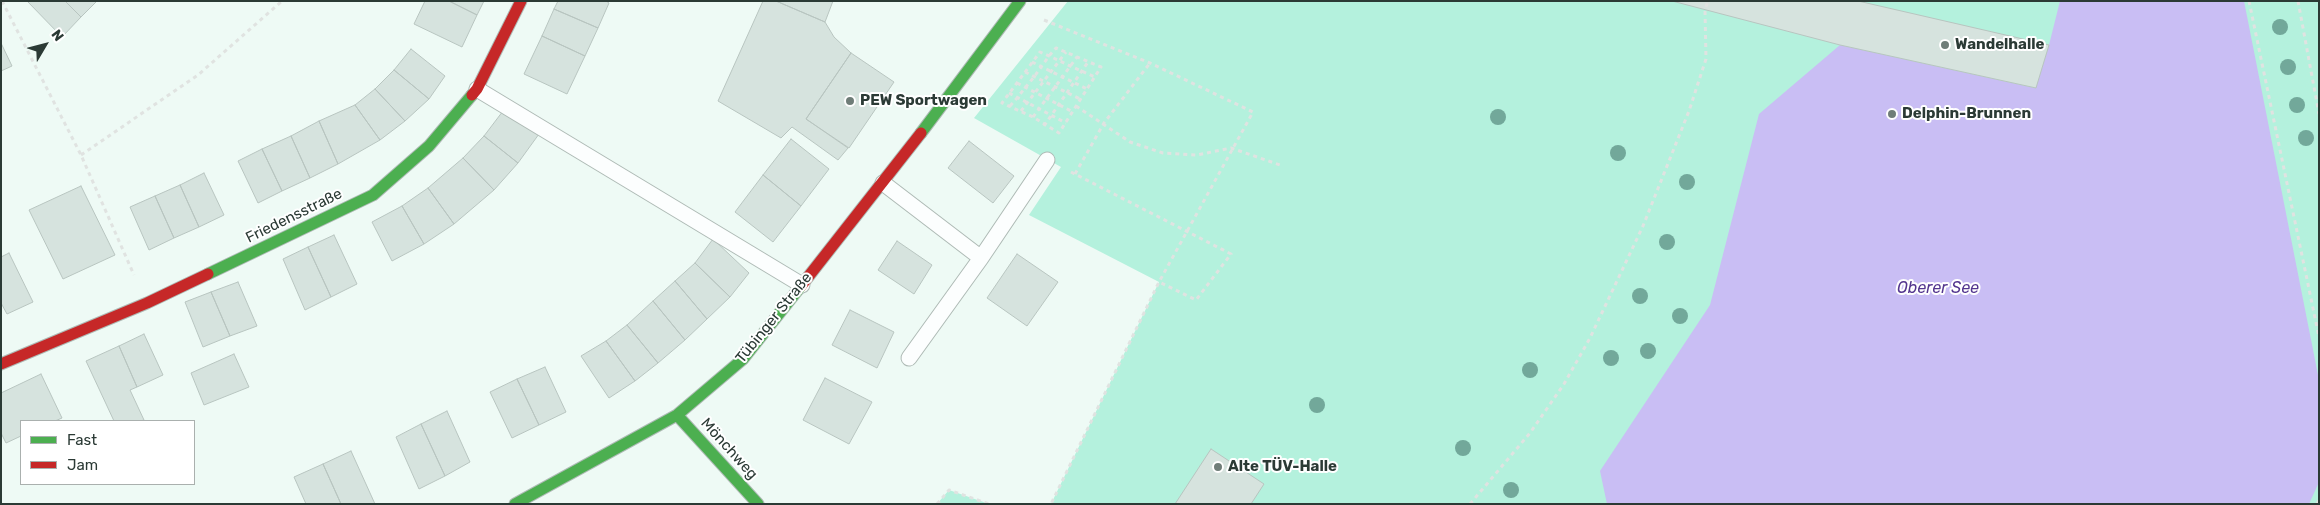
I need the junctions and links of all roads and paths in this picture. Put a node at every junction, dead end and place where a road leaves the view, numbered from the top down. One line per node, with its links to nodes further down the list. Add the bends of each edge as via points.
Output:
1 (2, 1): 50 (path)
2 (282, 1): 50 (path, via 198,75)
3 (521, 1): 28 (street, Friedensstraße)
4 (1708, 1): 70 (path, via 1705,10 1706,59 1643,226 1590,338 1564,384 1530,433)
5 (2249, 1): 60 (path)
6 (2298, 1): 43 (path)
7 (1016, 6): 14 (path); 54 (street, Tübinger Straße)
8 (1066, 52): 9 (path, via 1056,48); 10 (path); 11 (path)
9 (1049, 56): 11 (path); 12 (path, via 1040,52); 15 (path)
10 (1077, 57): 13 (path); 16 (path)
11 (1060, 61): 16 (path); 17 (path)
12 (1032, 62): 15 (path); 19 (path)
13 (1088, 62): 18 (path); 22 (path, via 1101,67)
14 (1150, 63): 47 (path); 49 (path, via 1253,112)
15 (1041, 66): 17 (path); 20 (path)
16 (1070, 66): 18 (path); 21 (path)
17 (1052, 71): 21 (path); 23 (path)
18 (1082, 71): 22 (path); 24 (path)
19 (1024, 72): 20 (path); 25 (path)
20 (1034, 77): 23 (path); 27 (path)
21 (1062, 77): 24 (path); 26 (path)
22 (1095, 77): 29 (path)
23 (1044, 82): 26 (path); 31 (path)
24 (1074, 82): 29 (path); 32 (path)
25 (1017, 83): 27 (path); 30 (path)
26 (1055, 87): 32 (path); 34 (path)
27 (1025, 88): 31 (path); 33 (path)
28 (477, 89): 58 (lane); 59 (street, Friedensstraße, via 429,146 373,195)
29 (1087, 89): 35 (path)
30 (1009, 93): 33 (path); 38 (path, via 1002,103)
31 (1035, 93): 34 (path); 36 (path)
32 (1067, 93): 35 (path); 37 (path)
33 (1017, 98): 36 (path); 38 (path)
34 (1046, 98): 37 (path); 40 (path)
35 (1081, 99): 39 (path)
36 (1027, 103): 40 (path); 41 (path)
37 (1058, 105): 42 (path); 44 (path)
38 (1010, 106): 41 (path)
39 (1076, 106): 42 (path); 47 (path)
40 (1039, 109): 44 (path); 45 (path)
41 (1021, 111): 45 (path)
42 (1073, 112): 46 (path)
43 (2319, 114)
44 (1051, 116): 46 (path); 48 (path)
45 (1033, 117): 48 (path)
46 (1066, 123): 48 (path, via 1059,133)
47 (1104, 123): 49 (path, via 1130,142 1163,153 1197,155); 53 (path)
48 (1044, 126)
49 (1231, 148): 52 (path); 55 (path)
50 (81, 155): 59 (path)
51 (1047, 160): 53 (path); 56 (lane)
52 (1283, 166)
53 (1075, 174): 55 (path)
54 (883, 183): 56 (lane); 58 (street, Tübinger Straße)
55 (1188, 230): 57 (path); 57 (path, via 1230,254 1196,300)
56 (981, 258): 61 (lane)
57 (1159, 282): 69 (path)
58 (802, 285): 63 (street, Tübinger Straße, via 743,359)
59 (147, 303): 62 (street, Friedensstraße)
60 (2319, 337)
61 (909, 358)
62 (1, 364)
63 (677, 415): 65 (street, Tübinger Straße); 66 (street, Mönchweg)
64 (2319, 500): 71 (path)
65 (515, 504)
66 (758, 504)
67 (937, 504): 68 (path, via 949,490)
68 (989, 504)
69 (1051, 504)
70 (1470, 504)
71 (2317, 504)

